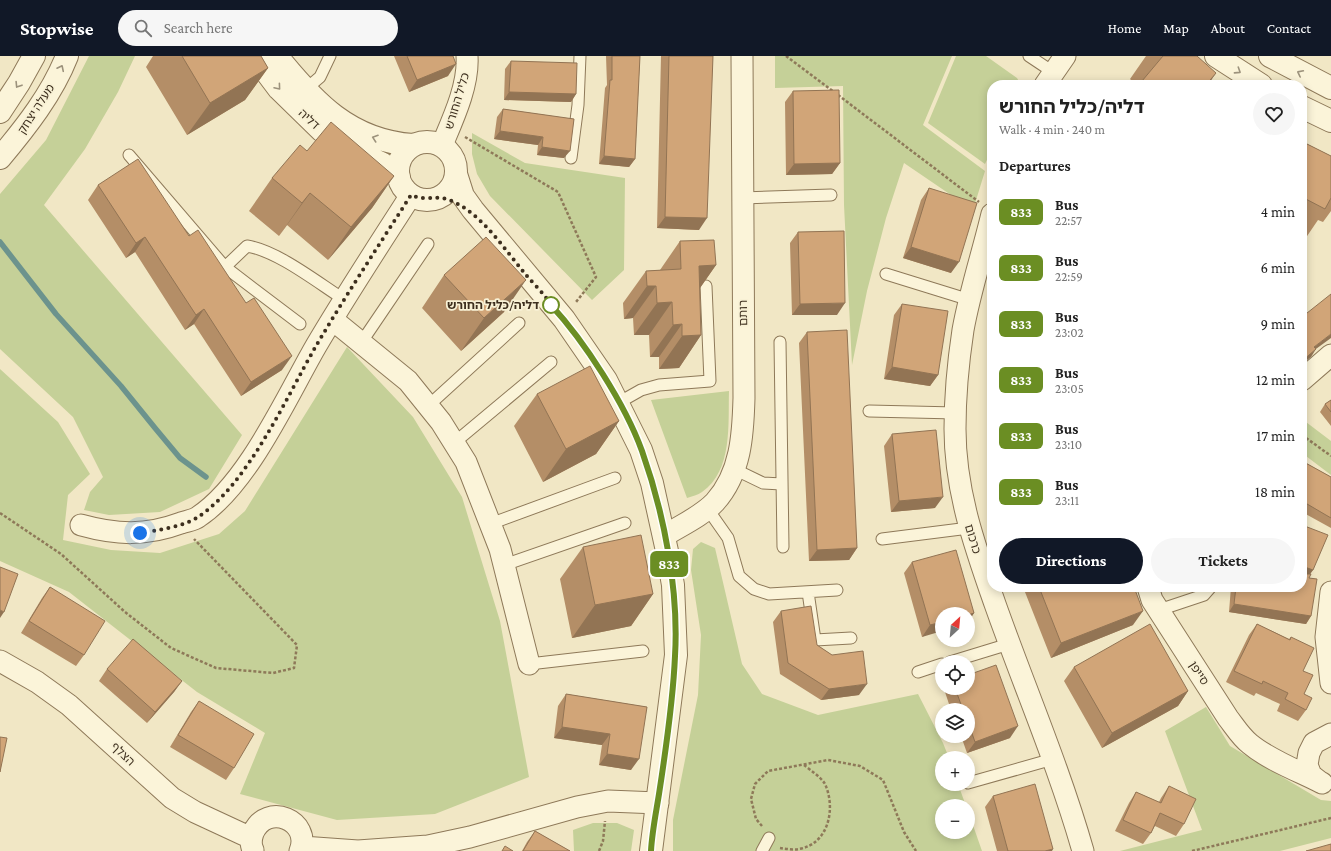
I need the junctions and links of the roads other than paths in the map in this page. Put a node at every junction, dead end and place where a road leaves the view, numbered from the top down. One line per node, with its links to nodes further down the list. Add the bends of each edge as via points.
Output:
1 (34, 56): 17 (street, one-way to 17)
2 (67, 56): 22 (street, מעלה יצחק, one-way to 2, via 41,104)
3 (254, 56): 25 (street, דליה, one-way to 25, via 279,89 321,130 345,146 383,164)
4 (277, 56): 15 (street, דליה)
5 (330, 56): 15 (lane, via 320,77)
6 (467, 56): 19 (street, כליל החורש, via 468,66 455,116)
7 (580, 56): 23 (lane, via 578,105)
8 (742, 56): 29 (street, רותם)
9 (1029, 56): 12 (lane)
10 (1216, 56): 13 (street, one-way to 13)
11 (1270, 56): 14 (street, one-way to 11)
12 (1055, 71)
13 (1253, 80)
14 (1331, 88)
15 (306, 89): 20 (street, דליה, one-way to 15, via 393,144 354,130 333,116)
16 (1307, 109): 18 (street)
17 (0, 112)
18 (1331, 121)
19 (446, 137): 20 (street); 24 (street, via 456,164)
20 (413, 145): 25 (street, via 401,158 398,167)
21 (129, 155): 33 (lane)
22 (0, 158)
23 (571, 158)
24 (456, 174): 28 (street, via 448,192); 31 (street, via 464,196)
25 (399, 177): 26 (street, via 403,187)
26 (411, 195): 28 (street, via 430,200); 36 (street)
27 (831, 195): 29 (lane)
28 (440, 197): 31 (street, via 462,206)
29 (742, 198): 51 (street, רותם, via 744,398 742,438)
30 (987, 219): 37 (street, כרכום)
31 (483, 224): 46 (street, via 564,319 606,380)
32 (428, 244): 42 (lane)
33 (225, 267): 36 (lane, via 247,246 258,248); 40 (lane)
34 (886, 274): 37 (lane)
35 (706, 286): 46 (lane, via 710,381 659,385 641,390)
36 (345, 300): 38 (street)
37 (970, 300): 49 (street, כרכום, via 963,329 956,385)
38 (333, 320): 42 (street); 57 (street, via 255,453 221,498 197,518 168,528 140,533 107,532)
39 (519, 323): 47 (lane)
40 (300, 324)
41 (780, 342): 53 (lane)
42 (361, 343): 47 (street, via 408,381)
43 (1331, 355): 45 (street)
44 (551, 362): 50 (lane)
45 (1307, 376)
46 (618, 403): 59 (street, via 641,450 652,483)
47 (428, 406): 50 (street)
48 (869, 411): 49 (lane)
49 (956, 412): 58 (street, כרכום, via 959,481)
50 (454, 443): 56 (street, via 466,462)
51 (734, 470): 53 (lane, via 763,484); 54 (street, רותם, via 715,502)
52 (614, 478): 56 (lane)
53 (782, 484): 61 (lane)
54 (707, 508): 59 (street, רותם); 65 (lane, via 728,538 739,576 754,589 769,594)
55 (625, 523): 62 (lane)
56 (490, 524): 62 (street)
57 (81, 525)
58 (969, 528): 60 (lane); 63 (street, כרכום)
59 (664, 536): 86 (street, via 673,585 676,655)
60 (882, 539)
61 (783, 547)
62 (504, 565): 77 (street)
63 (987, 580)
64 (837, 590): 65 (lane)
65 (808, 592): 71 (lane, via 815,640)
66 (991, 592): 72 (street, כרכום)
67 (1150, 592): 70 (street, סייפן)
68 (1207, 592): 70 (lane)
69 (1331, 592): 75 (street, via 1326,637)
70 (1159, 610): 82 (street, סייפן, via 1228,718 1251,745)
71 (851, 638)
72 (1009, 644): 74 (lane); 83 (street, כרכום)
73 (643, 650): 77 (lane)
74 (973, 655)
75 (1330, 660): 80 (street)
76 (0, 661): 88 (street, הצלף, via 37,682 69,705 172,798)
77 (530, 664)
78 (935, 666): 79 (lane)
79 (918, 672)
80 (1331, 683)
81 (1322, 739): 82 (street, סייפן, via 1295,754 1283,757 1271,756); 85 (street, סייפן, via 1309,753 1307,765 1311,776)
82 (1261, 750): 85 (street, סייפן)
83 (1053, 759): 84 (lane); 92 (street, כרכום)
84 (975, 782)
85 (1327, 785)
86 (658, 803): 89 (street, via 608,801 428,846 358,851); 90 (street)
87 (769, 838): 91 (lane)
88 (252, 844): 89 (street, via 256,826 271,816 280,816 288,819 299,830 302,838)
89 (301, 849)
90 (651, 851)
91 (762, 851)
92 (1083, 851)

